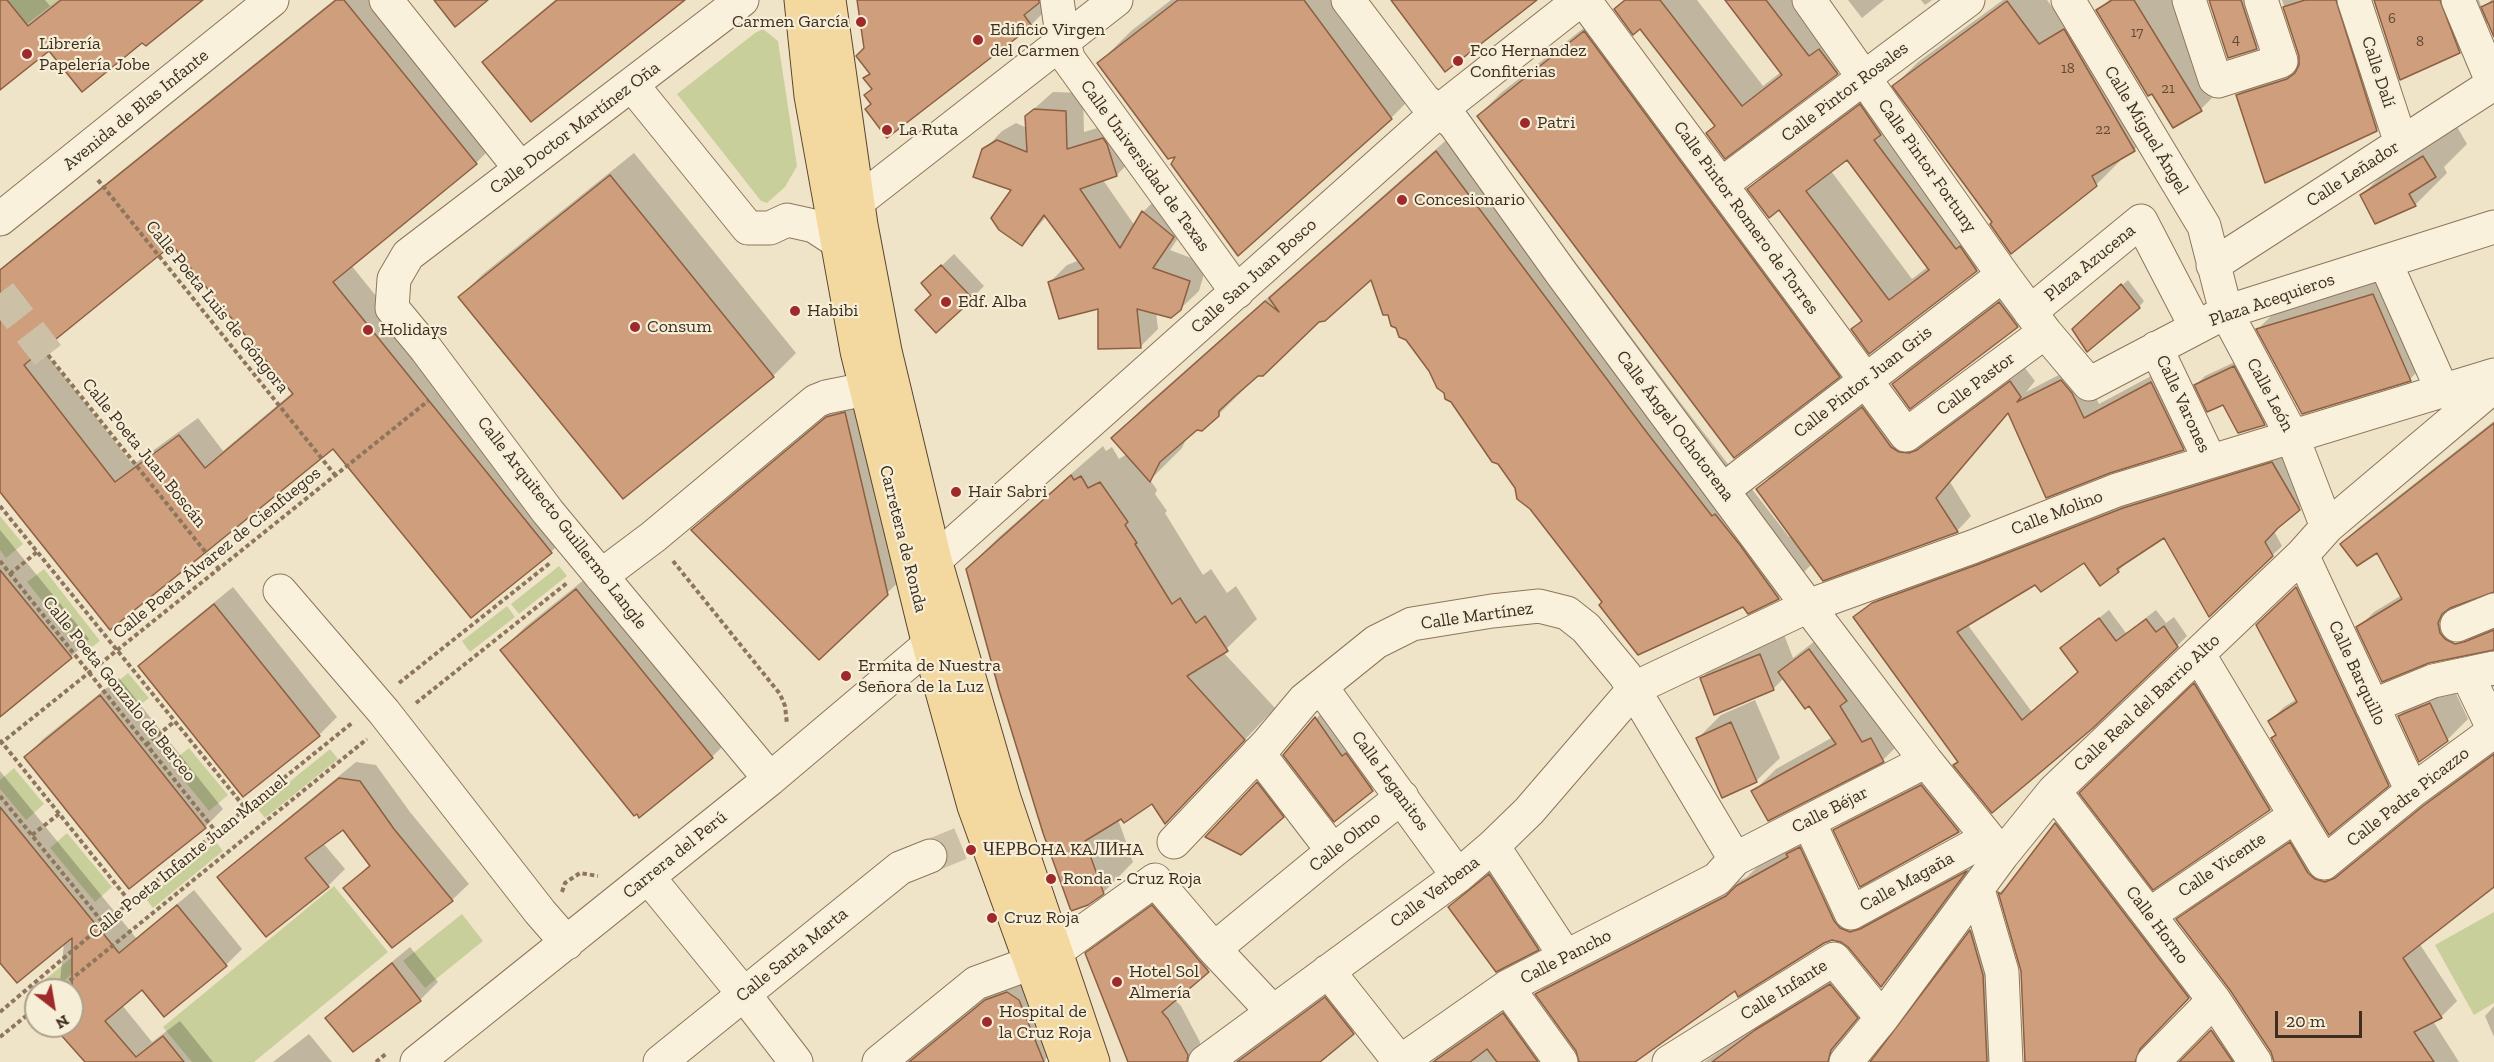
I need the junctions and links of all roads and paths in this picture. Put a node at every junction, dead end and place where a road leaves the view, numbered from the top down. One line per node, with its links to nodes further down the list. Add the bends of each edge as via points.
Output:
1 (272, 0): 23 (street, Avenida de Blas Infante)
2 (386, 0): 24 (street)
3 (742, 0): 20 (street, Calle Doctor Martínez Oña)
4 (801, 0): 29 (main road, Carretera de Ronda, via 811,96)
5 (829, 0): 26 (main road, Carretera de Ronda)
6 (1057, 0): 17 (street, Calle Universidad de Texas)
7 (1116, 0): 17 (street)
8 (1348, 0): 21 (street, Calle Ángel Ochotorena, via 1424,100)
9 (1582, 0): 21 (street, Calle San Juan Bosco); 25 (street, Calle Pintor Romero de Torres)
10 (1809, 0): 19 (street, Calle Pintor Fortuny)
11 (1968, 0): 19 (street, Calle Pintor Rosales)
12 (2068, 0): 32 (street, Calle Miguel Ángel, via 2204,226)
13 (2189, 0): 16 (street, via 2216,81 2281,61)
14 (2354, 0): 22 (street, Calle Dalí)
15 (2465, 2): 18 (street)
16 (2270, 3)
17 (1063, 42): 26 (street); 34 (street, Calle Universidad de Texas, via 1069,60)
18 (2492, 74): 22 (street, Calle Leñador)
19 (1865, 77): 25 (street, Calle Pintor Rosales); 33 (street, Calle Pintor Fortuny)
20 (632, 85): 24 (street, Calle Doctor Martínez Oña); 29 (street, via 748,228 770,228 787,219 814,226)
21 (1439, 111): 34 (street, Calle San Juan Bosco); 50 (street, Calle Ángel Ochotorena, via 1454,123)
22 (2401, 143): 32 (street, Calle Leñador)
23 (79, 156): 27 (street, Avenida de Blas Infante); 49 (path, Calle Poeta Luis de Góngora)
24 (520, 168): 30 (street, Calle Doctor Martínez Oña)
25 (1722, 184): 41 (street, Calle Pintor Romero de Torres)
26 (857, 202): 56 (main road, Carretera de Ronda, via 885,351)
27 (0, 219)
28 (2494, 227): 31 (street, Plaza Acequieros)
29 (837, 241): 44 (main road, Carretera de Ronda)
30 (408, 255): 42 (street, Calle Arquitecto Guillermo Langle, via 394,279 392,308)
31 (2385, 262): 35 (street, Plaza Acequieros); 45 (street)
32 (2213, 265): 35 (street, Calle León)
33 (2003, 275): 36 (street, Calle Pintor Fortuny); 41 (street, Calle Pintor Juan Gris)
34 (1236, 292): 56 (street, Calle San Juan Bosco)
35 (2226, 312): 37 (street, Plaza Acequieros); 47 (street, Calle León)
36 (2038, 322): 37 (street, Plaza Azucena, via 2141,221); 38 (street, Plaza Acequieros, via 2090,384); 46 (street, Calle Pastor)
37 (2196, 327): 38 (street, Plaza Acequieros)
38 (2156, 348): 48 (street, Calle Varones)
39 (48, 355): 59 (path, Calle Poeta Juan Boscán)
40 (2494, 375): 45 (street, Calle Molino)
41 (1864, 381): 46 (street, Calle Pintor Romero de Torres); 50 (street, Calle Pintor Juan Gris)
42 (451, 382): 49 (path, Calle Poeta Álvarez de Cienfuegos); 58 (street, Calle Arquitecto Guillermo Langle)
43 (2494, 386): 52 (street, Calle Real del Barrio Alto)
44 (866, 389): 58 (street, via 816,401 653,537); 65 (main road, Carretera de Ronda)
45 (2443, 392): 47 (street, Calle Molino)
46 (1906, 435)
47 (2292, 436): 48 (street, Calle Molino); 52 (street, Calle León)
48 (2210, 461): 62 (street, Calle Molino, via 2117,490)
49 (335, 475): 59 (path, Calle Poeta Álvarez de Cienfuegos)
50 (1723, 490): 62 (street, Calle Ángel Ochotorena)
51 (0, 506): 53 (path, Calle Poeta Gonzalo de Berceo)
52 (2327, 527): 54 (street, Calle Real del Barrio Alto)
53 (37, 552): 60 (path); 66 (path, Calle Poeta Gonzalo de Berceo)
54 (2302, 555): 67 (street, Calle Real del Barrio Alto); 72 (street, Calle Barquillo)
55 (670, 558): 75 (path, via 780,694)
56 (935, 560): 65 (main road, Carretera de Ronda)
57 (0, 561): 60 (path, Calle Poeta Gonzalo de Berceo)
58 (588, 561): 73 (path, Calle Poeta Infante Juan Manuel); 73 (path, Calle Poeta Infante Juan Manuel); 81 (street, Calle Arquitecto Guillermo Langle)
59 (219, 569): 66 (path, Calle Poeta Álvarez de Cienfuegos)
60 (10, 574): 69 (path, Calle Poeta Gonzalo de Berceo)
61 (280, 591): 73 (street)
62 (1808, 606): 71 (street, Calle Molino); 80 (street, Calle Ángel Ochotorena)
63 (2494, 611): 64 (street)
64 (2457, 626)
65 (941, 634): 81 (street, Carrera del Perú); 107 (main road, Carretera de Ronda, via 1004,798)
66 (117, 650): 69 (path, Calle Poeta Álvarez de Cienfuegos); 74 (path, Calle Poeta Gonzalo de Berceo)
67 (2199, 655): 82 (street, Calle Real del Barrio Alto); 88 (street)
68 (2480, 671): 72 (street, via 2433,681); 76 (street)
69 (89, 673): 77 (path, Calle Poeta Álvarez de Cienfuegos); 78 (path, Calle Poeta Gonzalo de Berceo)
70 (1321, 687): 71 (street, Calle Martínez, via 1376,642 1412,624 1539,606 1567,613 1586,628); 79 (street, Calle Martínez, via 1304,700); 85 (street, Calle Leganitos)
71 (1635, 688): 93 (street, Calle Verbena, via 1529,811); 97 (street, Calle Martínez)
72 (2372, 706): 83 (street, Calle Barquillo)
73 (386, 715): 86 (path, Calle Poeta Infante Juan Manuel); 104 (street); 109 (path, Calle Poeta Infante Juan Manuel, via 333,768)
74 (175, 721): 78 (path); 86 (path, Calle Poeta Gonzalo de Berceo)
75 (787, 721)
76 (2494, 730): 83 (street, Calle Padre Picazzo)
77 (1, 742): 87 (path)
78 (146, 745): 90 (path, Calle Poeta Gonzalo de Berceo)
79 (1258, 753): 92 (street, Calle Martínez); 95 (street)
80 (1926, 761): 89 (street, Calle Béjar); 94 (street, Calle Ángel Ochotorena)
81 (770, 779): 99 (street, Carrera del Perú)
82 (2054, 791): 94 (street, Calle Real del Barrio Alto); 102 (street, Calle Horno)
83 (2412, 791): 88 (street, Calle Padre Picazzo, via 2324,863)
84 (0, 796): 91 (path)
85 (1402, 797): 95 (street, Calle Olmo); 98 (street, Calle Leganitos)
86 (246, 809): 90 (path, Calle Poeta Infante Juan Manuel)
87 (59, 813): 91 (path); 101 (path)
88 (2295, 816): 102 (street, Calle Vicente)
89 (1809, 822): 94 (street, Calle Magaña, via 1851,913); 97 (street, Calle Béjar)
90 (217, 833): 101 (path, Calle Poeta Infante Juan Manuel)
91 (32, 835): 103 (path)
92 (1174, 842)
93 (1493, 846): 98 (street, Calle Verbena); 106 (street)
94 (1995, 846): 100 (street, Calle Real del Barrio Alto)
95 (1333, 851): 105 (street, Calle Olmo)
96 (930, 856): 111 (street, Calle Santa Marta, via 900,868)
97 (1735, 859): 106 (street, Calle Pancho, via 1717,879)
98 (1458, 876): 108 (street, Calle Verbena)
99 (648, 877): 104 (street, Carrera del Perú); 111 (street)
100 (1978, 890): 116 (street, Calle Real del Barrio Alto); 129 (street, via 2001,972)
101 (130, 903): 103 (path, Calle Poeta Infante Juan Manuel)
102 (2149, 915): 112 (street, Calle Horno)
103 (104, 924): 113 (path, Calle Poeta Infante Juan Manuel)
104 (567, 943): 118 (street, Carrera del Perú)
105 (1214, 949): 107 (street, via 1155,880); 114 (street)
106 (1566, 957): 110 (street, Calle Pancho)
107 (1043, 958): 121 (street, via 976,983); 122 (main road, Carretera de Ronda); 123 (main road, Carretera de Ronda)
108 (1328, 971): 114 (street, Calle Verbena); 125 (street)
109 (73, 978)
110 (1507, 987): 125 (street, Calle Pancho); 126 (street)
111 (743, 993): 119 (street, Calle Santa Marta); 120 (street)
112 (2214, 1000): 130 (street); 131 (street, Calle Horno)
113 (0, 1012)
114 (1273, 1012): 124 (street, Calle Verbena)
115 (24, 1018): 117 (path)
116 (1882, 1018): 127 (street, Calle Infante, via 1834,958); 128 (street, Calle Real del Barrio Alto)
117 (0, 1037)
118 (417, 1062)
119 (660, 1062)
120 (796, 1062)
121 (879, 1062)
122 (1067, 1062)
123 (1093, 1062)
124 (1205, 1062)
125 (1400, 1062)
126 (1561, 1062)
127 (1669, 1062)
128 (1846, 1062)
129 (2006, 1062)
130 (2153, 1062)
131 (2255, 1062)

